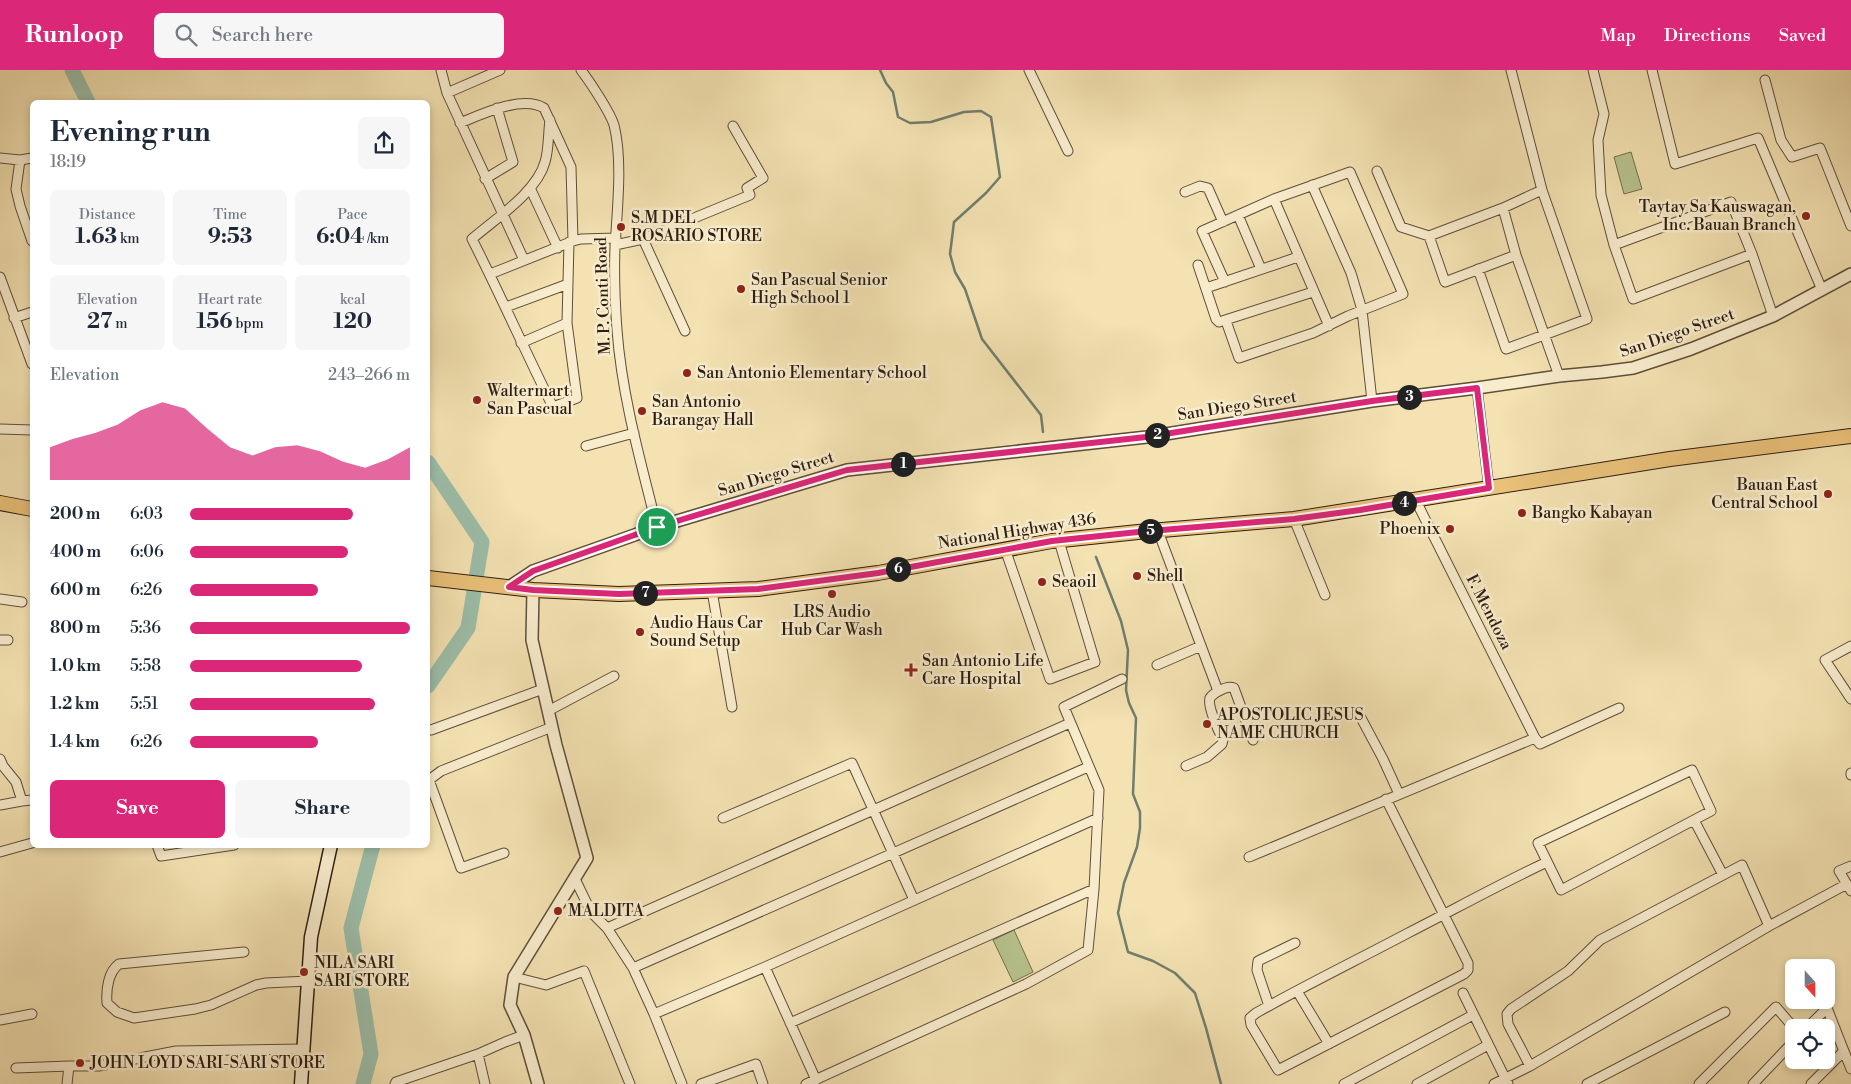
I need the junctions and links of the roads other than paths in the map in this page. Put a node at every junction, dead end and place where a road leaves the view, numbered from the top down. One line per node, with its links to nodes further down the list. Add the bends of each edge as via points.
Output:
1 (441, 70): 9 (street)
2 (500, 70): 9 (street)
3 (581, 70): 34 (street, M. P. Conti Road, via 614,124 618,180)
4 (1029, 70): 14 (street)
5 (1511, 70): 22 (street)
6 (1593, 70): 35 (street, via 1604,114 1598,140 1601,195)
7 (1652, 70): 50 (street, via 1674,164 1758,138)
8 (1765, 80): 29 (street, via 1781,140 1792,158 1820,148)
9 (447, 94): 12 (street)
10 (497, 108): 11 (street, via 538,104); 12 (street); 19 (street, via 513,162)
11 (550, 120): 21 (street, via 546,162); 33 (street, via 571,167)
12 (460, 123): 19 (street)
13 (733, 126): 32 (street, via 763,178 747,188 750,195)
14 (1068, 151)
15 (0, 158): 17 (street)
16 (30, 158): 17 (street)
17 (20, 160): 30 (street, via 16,189)
18 (1377, 172): 31 (street, via 1401,227)
19 (485, 179): 26 (street)
20 (1312, 185): 24 (street); 53 (street, via 1351,273); 53 (street, via 1350,172 1403,294)
21 (531, 190): 26 (street); 36 (street)
22 (1542, 190): 25 (street); 61 (street, via 1587,318)
23 (1185, 192): 28 (street, via 1200,186 1208,188)
24 (1274, 199): 27 (street); 39 (street)
25 (1503, 208): 31 (street); 38 (street)
26 (501, 214): 40 (street); 44 (street, via 472,239)
27 (1238, 215): 28 (street); 42 (street)
28 (1223, 222): 47 (street, via 1202,232)
29 (1851, 226)
30 (30, 235)
31 (1429, 236): 43 (street, via 1445,282)
32 (643, 239): 34 (street); 60 (street)
33 (571, 242): 34 (street, via 582,239); 36 (street); 48 (street)
34 (615, 242): 69 (street, M. P. Conti Road, via 617,330)
35 (1614, 245): 37 (street, via 1731,202); 37 (street, via 1633,300)
36 (558, 248): 40 (street)
37 (1752, 254): 55 (street)
38 (1516, 255): 43 (street); 61 (street)
39 (1298, 257): 42 (street); 51 (street)
40 (524, 260): 44 (street)
41 (1198, 265): 49 (street)
42 (1261, 269): 47 (street)
43 (1478, 269): 61 (street, via 1506,349)
44 (490, 274): 52 (street)
45 (1851, 274): 50 (street, San Diego Street)
46 (0, 277): 56 (street)
47 (1225, 282): 49 (street)
48 (568, 284): 52 (street); 58 (street)
49 (1206, 288): 57 (street, via 1216,319)
50 (1822, 290): 55 (street, San Diego Street)
51 (1314, 292): 57 (street); 59 (street)
52 (506, 307): 62 (street)
53 (1362, 310): 59 (street); 66 (street)
54 (30, 313): 56 (street)
55 (1772, 316): 64 (street, San Diego Street, via 1634,368)
56 (14, 318): 63 (street)
57 (1226, 321): 59 (street, via 1240,358)
58 (568, 323): 62 (street); 62 (street, via 578,398 553,407)
59 (1328, 326)
60 (685, 331)
61 (1544, 335): 64 (street)
62 (521, 343)
63 (30, 359)
64 (1559, 376): 65 (street, San Diego Street)
65 (1477, 388): 66 (street, San Diego Street); 72 (street)
66 (1372, 401): 77 (street, San Diego Street, via 1146,437 847,470)
67 (0, 429): 68 (street)
68 (30, 430)
69 (634, 433): 71 (street); 77 (street, M. P. Conti Road)
70 (1851, 436): 72 (main road, National Highway 436, via 1670,459)
71 (586, 446)
72 (1489, 488): 73 (main road, National Highway 436)
73 (1416, 500): 76 (main road, National Highway 436); 103 (street, F. Mendoza)
74 (0, 503): 75 (main road)
75 (30, 509)
76 (1294, 519): 78 (main road, National Highway 436); 85 (street)
77 (657, 527): 82 (street, San Diego Street, via 533,571)
78 (1158, 531): 79 (main road, National Highway 436); 88 (street)
79 (1058, 541): 80 (main road, National Highway 436); 80 (street, via 1095,662 1050,679)
80 (1005, 549): 84 (main road, National Highway 436, via 878,573 758,589)
81 (430, 581): 82 (main road, National Highway 436)
82 (509, 587): 83 (main road, National Highway 436)
83 (533, 590): 84 (main road, National Highway 436, via 619,594); 93 (street, via 532,640)
84 (712, 591): 96 (street)
85 (1325, 595)
86 (0, 599): 87 (street)
87 (22, 602)
88 (1201, 646): 90 (street); 94 (street)
89 (1851, 646): 95 (street, via 1825,660)
90 (1157, 665)
91 (614, 676): 98 (street)
92 (1122, 679): 100 (street, via 1064,707)
93 (543, 690): 98 (street); 102 (street)
94 (1218, 691): 104 (street, via 1234,688); 106 (street, via 1209,700 1222,744 1207,757)
95 (1851, 699)
96 (732, 707)
97 (1619, 708): 103 (street, via 1540,744)
98 (548, 710): 101 (street)
99 (1360, 716): 110 (street)
100 (1070, 723): 107 (street); 115 (street)
101 (552, 727): 108 (street, via 441,771); 130 (street, via 587,858)
102 (431, 730)
103 (1535, 738): 110 (street)
104 (1252, 740)
105 (1, 764): 113 (street, via 16,782)
106 (1186, 766)
107 (1088, 767): 117 (street, via 1099,790); 125 (street)
108 (430, 779)
109 (430, 783): 124 (street, via 461,868)
110 (1399, 794): 112 (street)
111 (30, 800): 113 (street)
112 (1386, 800): 126 (street); 134 (street)
113 (22, 801): 114 (street)
114 (0, 805)
115 (874, 810): 116 (street, via 852,763); 125 (street); 136 (street)
116 (723, 818)
117 (1098, 818): 132 (street); 133 (street)
118 (1694, 820): 127 (street, via 1561,890); 127 (street, via 1711,811 1692,770 1538,843); 129 (street)
119 (30, 844): 123 (street)
120 (158, 848): 121 (street, via 161,856)
121 (214, 848)
122 (330, 848): 142 (main road, via 311,937)
123 (0, 852)
124 (504, 853)
125 (893, 854): 133 (street); 140 (street)
126 (1249, 857)
127 (1548, 862): 134 (street)
128 (1851, 866): 131 (street, via 1839,871)
129 (1723, 875): 135 (street, via 1742,865); 164 (street, via 1600,940 1568,971 1511,1009 1507,1014 1508,1024)
130 (575, 879): 136 (street, via 591,912); 141 (street)
131 (1849, 887): 135 (street)
132 (1094, 889): 154 (street); 167 (street, via 1088,950 1026,984)
133 (914, 900): 139 (street)
134 (1444, 915): 143 (street); 157 (street, via 1468,963 1468,970)
135 (1769, 926): 164 (street)
136 (607, 928): 140 (street)
137 (1295, 943): 145 (street, via 1258,961 1257,970)
138 (244, 952): 142 (street, via 119,964 106,990 107,1003 117,1012 134,1018 211,1005 256,985)
139 (765, 967): 148 (street); 154 (street)
140 (634, 968): 148 (street)
141 (514, 977): 156 (street, via 510,1005); 174 (street, via 546,985 584,971)
142 (308, 982): 159 (main road)
143 (1297, 991): 145 (street); 157 (street)
144 (1463, 993): 149 (street)
145 (1269, 1006): 157 (street, via 1250,1018 1278,1070)
146 (1725, 1012): 182 (street)
147 (32, 1014): 153 (street)
148 (654, 1014): 175 (street)
149 (1474, 1015): 158 (street); 179 (street)
150 (1786, 1019): 183 (street, via 1776,1007)
151 (1816, 1019): 152 (street, via 1827,1008)
152 (1831, 1019)
153 (0, 1020)
154 (790, 1023): 167 (street)
155 (1835, 1028): 161 (street)
156 (524, 1035): 162 (street); 173 (street)
157 (1329, 1044)
158 (1488, 1044): 168 (street); 180 (street)
159 (304, 1049): 163 (street, via 176,1050 99,1066); 170 (main road)
160 (1785, 1050): 184 (street)
161 (1844, 1051): 166 (street); 185 (street)
162 (478, 1054): 171 (street); 172 (street)
163 (69, 1066): 165 (street); 169 (street)
164 (1530, 1066): 168 (street)
165 (16, 1068)
166 (1851, 1069)
167 (816, 1080): 178 (street)
168 (1507, 1081): 181 (street)
169 (67, 1084)
170 (301, 1084)
171 (395, 1084)
172 (485, 1084)
173 (538, 1084)
174 (630, 1084)
175 (682, 1084)
176 (700, 1084): 177 (street, via 756,1064)
177 (763, 1084)
178 (806, 1084)
179 (1344, 1084)
180 (1417, 1084)
181 (1494, 1084)
182 (1586, 1084)
183 (1699, 1084)
184 (1752, 1084)
185 (1812, 1084)

